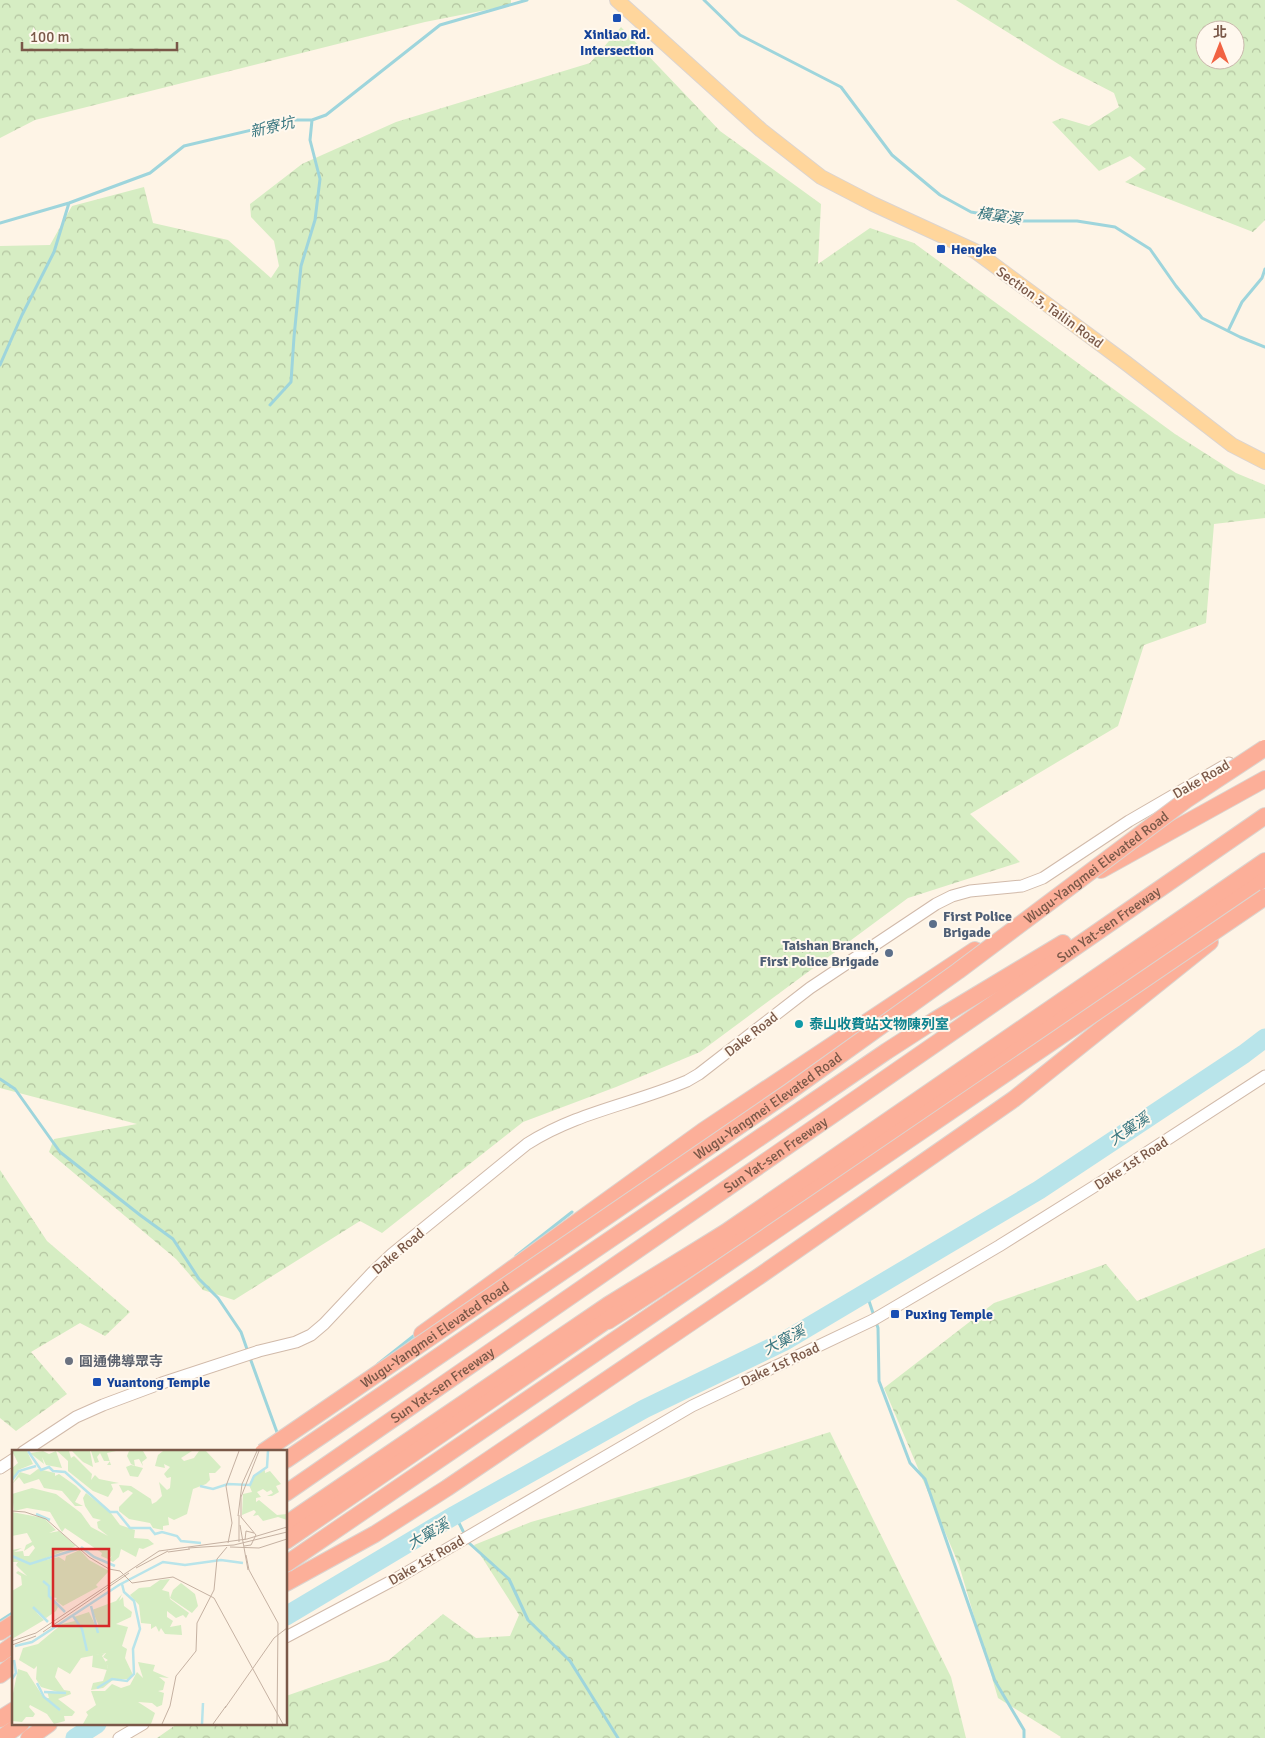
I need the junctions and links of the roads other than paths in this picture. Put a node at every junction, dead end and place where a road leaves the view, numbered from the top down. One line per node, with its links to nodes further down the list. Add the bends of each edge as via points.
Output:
1 (617, 0): 2 (main road, Section 3, Tailin Road, via 761,130 821,177 975,252 1232,444)
2 (1265, 462)
3 (1265, 742): 14 (street, Dake Road, via 1129,821 1043,878 1022,886 952,896 936,904 810,988 699,1074 546,1131 392,1254 311,1335 162,1383 94,1409 76,1417)
4 (1265, 748): 16 (highway, Wugu-Yangmei Elevated Road, bridge, via 1164,816 958,971 796,1086)
5 (1265, 779): 15 (highway, via 1056,896 711,1125 292,1425)
6 (1265, 816): 9 (highway, Sun Yat-sen Freeway)
7 (1265, 861): 12 (highway, Sun Yat-sen Freeway)
8 (1265, 878): 13 (highway, via 764,1220)
9 (1152, 894): 17 (highway, via 1038,957 887,1051); 20 (highway, Sun Yat-sen Freeway)
10 (1265, 896): 23 (highway, bridge); 24 (highway, via 1006,1105 447,1488 375,1534)
11 (1265, 1076): 27 (street, Dake 1st Road, via 1103,1182 873,1320 692,1406 399,1577)
12 (726, 1232): 13 (highway); 21 (highway, Sun Yat-sen Freeway, via 608,1305)
13 (608, 1321): 22 (highway)
14 (27, 1450)
15 (264, 1450)
16 (265, 1450)
17 (288, 1459)
18 (12, 1460): 19 (street)
19 (0, 1468)
20 (288, 1492)
21 (288, 1523)
22 (288, 1540)
23 (288, 1563)
24 (288, 1582)
25 (12, 1624): 26 (highway)
26 (0, 1632)
27 (288, 1637)
28 (12, 1645): 29 (highway)
29 (0, 1654)
30 (12, 1666): 31 (highway)
31 (0, 1675)
32 (12, 1675): 33 (highway)
33 (0, 1684)
34 (12, 1711): 35 (highway)
35 (0, 1719)
36 (16, 1726): 40 (highway)
37 (17, 1726): 41 (highway)
38 (46, 1726): 42 (highway)
39 (140, 1726): 43 (street)
40 (0, 1734)
41 (1, 1738)
42 (29, 1738)
43 (119, 1738)

